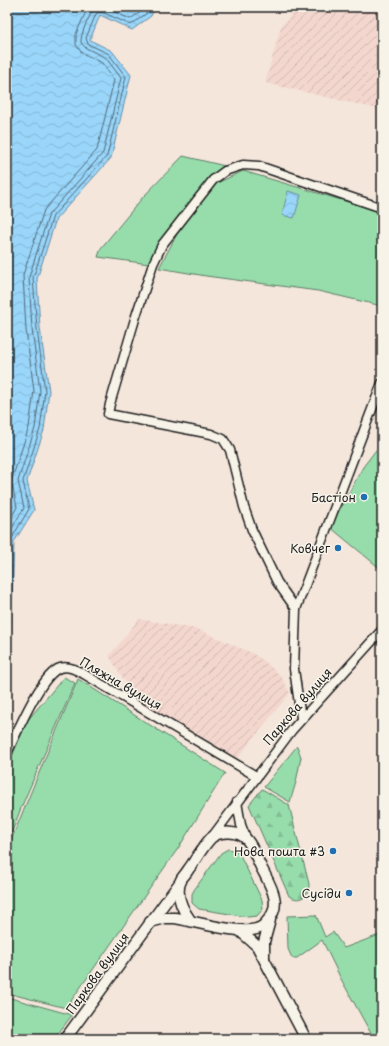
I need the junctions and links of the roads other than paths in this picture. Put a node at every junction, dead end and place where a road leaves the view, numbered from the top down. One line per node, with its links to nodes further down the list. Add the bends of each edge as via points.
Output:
1 (382, 208): 3 (street, via 259,166 243,165 225,171 213,180 162,245 152,264 110,404 108,414 211,434 223,439 230,450 244,506 261,551 277,582)
2 (382, 383): 3 (street)
3 (296, 609): 5 (street, via 294,669)
4 (382, 630): 5 (street, Паркова вулиця)
5 (301, 718): 7 (street, Паркова вулиця)
6 (7, 754): 7 (street, Пляжна вулиця, via 35,696 48,677 54,671 69,668 89,677)
7 (256, 776): 8 (street, Паркова вулиця)
8 (237, 802): 9 (street, Паркова вулиця); 10 (street)
9 (212, 837): 10 (street, via 231,833 239,834); 11 (street)
10 (247, 840): 12 (street, via 273,893 275,903)
11 (181, 881): 13 (street, via 179,895 182,909); 14 (street, Паркова вулиця)
12 (272, 916): 15 (street, via 261,927); 16 (street, via 264,942)
13 (190, 920): 14 (street, via 165,918); 15 (street)
14 (150, 922): 17 (street, Паркова вулиця)
15 (240, 931): 16 (street, via 257,946)
16 (264, 957): 18 (street)
17 (65, 1039)
18 (306, 1039)

